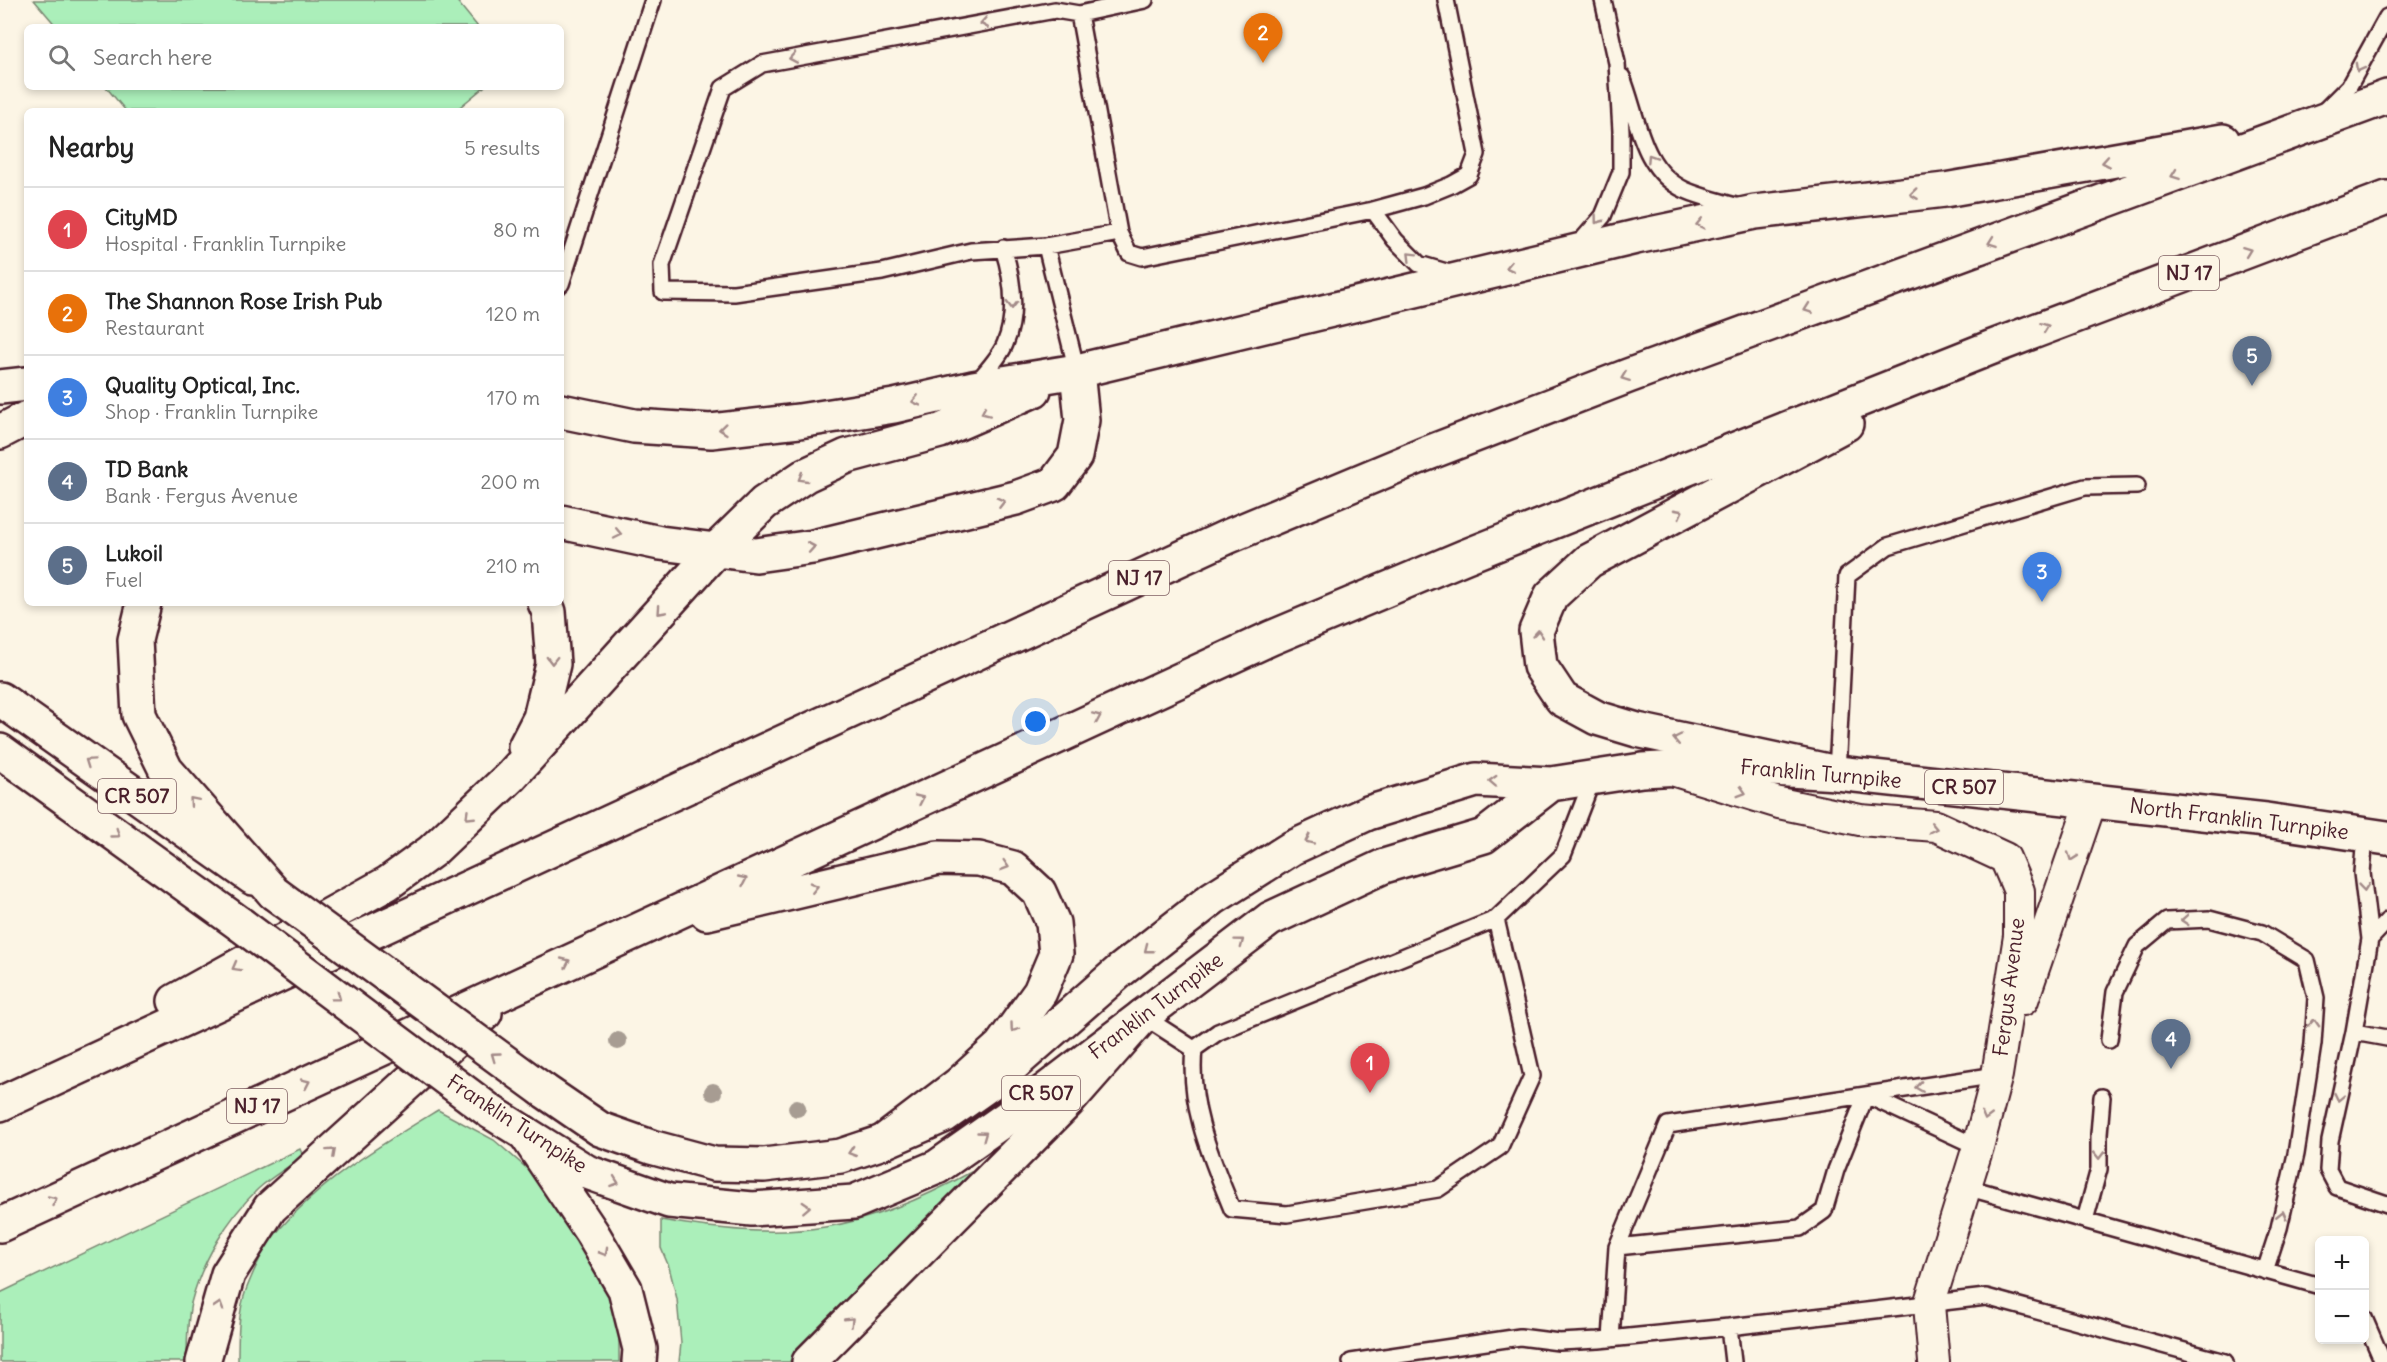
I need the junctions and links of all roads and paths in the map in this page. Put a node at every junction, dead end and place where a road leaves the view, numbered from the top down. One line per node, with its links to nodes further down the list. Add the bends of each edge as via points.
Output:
1 (652, 0): 17 (lane)
2 (1145, 0): 5 (lane)
3 (1446, 0): 11 (lane, via 1477,154 1469,175 1451,185)
4 (1603, 0): 7 (lane)
5 (1079, 14): 13 (lane); 15 (lane, one-way to 15, via 1055,10 762,64 723,88 662,265 663,292 734,292 882,272 971,251)
6 (2387, 17): 9 (lane, one-way to 9, via 2349,86)
7 (1617, 63): 12 (lane, one-way to 7, via 1684,190 1662,176 1645,150); 16 (lane, one-way to 16, via 1621,172 1602,216)
8 (2387, 97): 9 (main road, NJ 17)
9 (2308, 126): 12 (main road, one-way to 12, via 1946,190); 57 (main road, NJ 17, one-way to 57, via 1628,376 1423,455 1227,537)
10 (2387, 198): 19 (main road, NJ 17, one-way to 10)
11 (1373, 210): 13 (lane, via 1142,257 1129,254); 18 (lane, one-way to 11, via 1419,264)
12 (1755, 212): 16 (main road, one-way to 16)
13 (1119, 232): 14 (lane)
14 (1046, 246): 15 (lane); 20 (lane)
15 (1003, 248): 23 (lane, one-way to 23, via 1012,277 1012,315 1005,345)
16 (1571, 253): 18 (main road, one-way to 18)
17 (564, 275)
18 (1464, 278): 20 (main road)
19 (1990, 348): 35 (main road, one-way to 19, via 1597,718 1563,699 1540,666 1536,632 1551,596 1589,561); 44 (main road, NJ 17, one-way to 19, via 1271,638 1485,548)
20 (1077, 371): 23 (main road); 29 (main road, one-way to 29, via 940,431 847,456 806,475 764,503); 29 (main road, one-way to 20, via 756,555 813,547 1017,498 1054,484 1075,456 1082,420)
21 (24, 384): 22 (main road)
22 (0, 387)
23 (973, 388): 24 (main road, one-way to 24, via 799,421 711,430 634,426)
24 (564, 412)
25 (24, 420): 26 (main road)
26 (0, 432)
27 (2137, 486): 35 (lane, via 2085,487 1888,546 1847,576)
28 (564, 523): 29 (main road, one-way to 29, via 660,543)
29 (716, 550): 36 (main road, one-way to 36)
30 (143, 606): 41 (main road, one-way to 30, via 166,770 139,715 135,640)
31 (546, 606): 36 (main road, one-way to 36, via 553,664 540,718)
32 (0, 699): 41 (main road, Franklin Turnpike / CR 507, one-way to 32)
33 (0, 751): 58 (main road, Franklin Turnpike / CR 507, one-way to 58, bridge, via 491,1112)
34 (1666, 768): 35 (main road, Franklin Turnpike / CR 507, via 1720,765); 37 (main road, Franklin Turnpike / CR 507); 53 (street, Fergus Avenue, one-way to 53, via 1779,803 1860,820 1936,826 2005,858 2019,891 2019,936)
35 (1837, 773): 39 (main road, Franklin Turnpike / CR 507)
36 (511, 776): 56 (main road, one-way to 56, via 432,851 387,883)
37 (1593, 778): 38 (main road, Franklin Turnpike / CR 507); 42 (lane, via 1563,855)
38 (1551, 784): 48 (main road, Franklin Turnpike / CR 507, one-way to 38, via 1270,919 1384,866 1484,836); 59 (main road, Franklin Turnpike / CR 507, one-way to 59, via 1476,780 1368,813 1292,848 1213,898 1121,970 999,1077 945,1115)
39 (2091, 802): 40 (main road, North Franklin Turnpike / CR 507); 53 (street, Fergus Avenue, one-way to 53)
40 (2376, 836): 45 (lane, one-way to 45, via 2362,873)
41 (274, 893): 59 (main road, Franklin Turnpike / CR 507, one-way to 41, bridge, via 841,1156 764,1165 714,1164 600,1129)
42 (1496, 919): 52 (lane, via 1218,1032); 52 (lane, via 1532,1076 1500,1147 1438,1189 1287,1214 1232,1209 1202,1134 1191,1074)
43 (2387, 921): 45 (lane)
44 (635, 930): 47 (main road, NJ 17, one-way to 44); 59 (main road, one-way to 59, via 938,858 979,859 1013,868 1039,892 1053,923 1056,954 1040,992 1001,1046)
45 (2370, 939): 46 (lane); 49 (lane)
46 (2387, 942)
47 (513, 987): 64 (main road, NJ 17, one-way to 47); 72 (main road, one-way to 47, via 228,1274 270,1208)
48 (1143, 1016): 52 (lane); 58 (main road, Franklin Turnpike / CR 507, one-way to 48, via 587,1172 669,1201 753,1209 854,1202 938,1167); 74 (main road, one-way to 48, via 1071,1099)
49 (2354, 1032): 50 (lane); 62 (lane, one-way to 62, via 2330,1141 2328,1170 2337,1187)
50 (2387, 1038)
51 (2109, 1040): 66 (lane, one-way to 51, via 2296,1154 2313,1044 2316,998 2307,960 2262,933 2209,919 2167,921 2137,946 2115,992)
52 (1194, 1049)
53 (1997, 1075): 54 (lane, one-way to 54); 60 (street, Fergus Avenue, one-way to 60)
54 (1866, 1095): 60 (lane); 65 (lane, via 1668,1125); 65 (lane, via 1824,1211 1800,1228)
55 (2102, 1097): 63 (lane, one-way to 63, via 2099,1169)
56 (0, 1098)
57 (0, 1104)
58 (525, 1133): 73 (main road, one-way to 73, via 625,1289 640,1348)
59 (883, 1143)
60 (1978, 1147): 61 (street, Fergus Avenue)
61 (1966, 1187): 63 (lane); 68 (street, Fergus Avenue)
62 (2387, 1204)
63 (2085, 1220): 66 (lane)
64 (0, 1225)
65 (1617, 1247): 71 (lane)
66 (2265, 1270): 67 (lane)
67 (2315, 1285)
68 (1929, 1305): 69 (lane); 77 (street, Fergus Avenue); 78 (lane, via 1986,1297)
69 (1729, 1327): 71 (lane); 76 (lane)
70 (2369, 1330): 79 (lane)
71 (1611, 1339): 75 (lane, via 1559,1342 1520,1337)
72 (203, 1362)
73 (639, 1362)
74 (809, 1362)
75 (1351, 1362)
76 (1733, 1362)
77 (1934, 1362)
78 (2225, 1362)
79 (2383, 1362)

